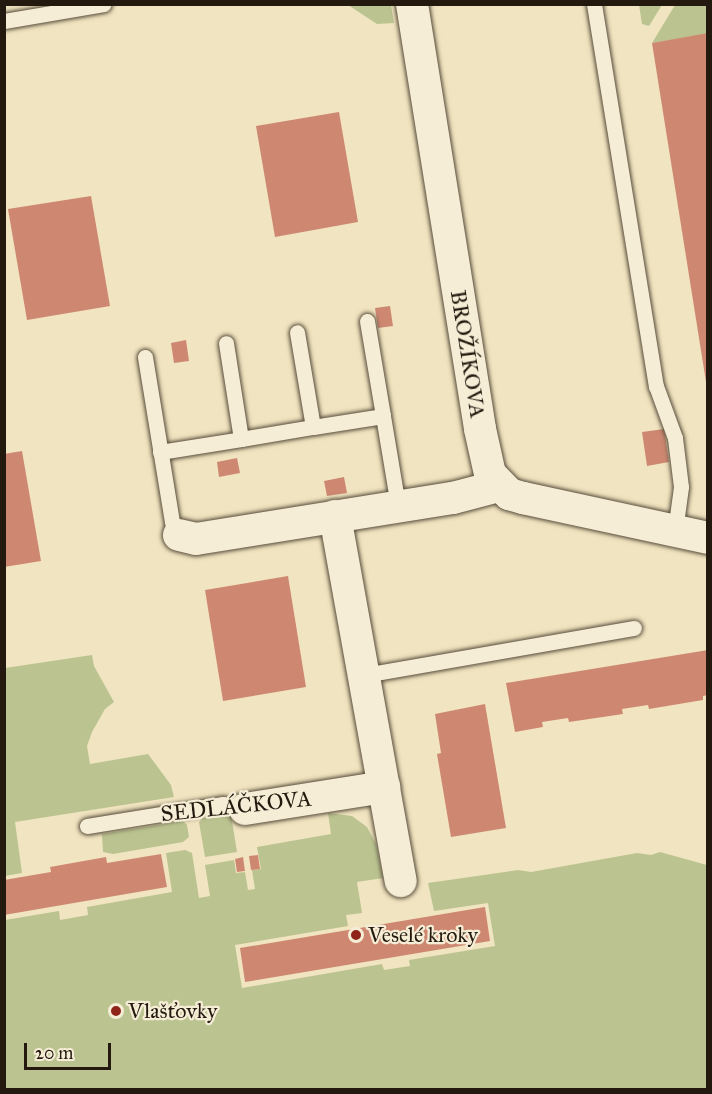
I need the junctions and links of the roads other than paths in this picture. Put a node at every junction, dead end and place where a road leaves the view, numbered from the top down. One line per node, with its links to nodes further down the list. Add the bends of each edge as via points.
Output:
1 (104, 4): 4 (lane)
2 (412, 4): 13 (street, BROŽÍKOVA, via 490,474)
3 (594, 4): 16 (lane, via 656,386 675,438 681,487)
4 (4, 21)
5 (368, 321): 9 (lane)
6 (297, 332): 10 (lane)
7 (226, 343): 11 (lane)
8 (145, 357): 12 (lane)
9 (383, 416): 10 (lane); 14 (lane)
10 (313, 427): 11 (lane)
11 (242, 439): 12 (lane)
12 (160, 452): 17 (lane, via 172,522)
13 (484, 490): 14 (street); 16 (street)
14 (398, 506): 15 (street)
15 (335, 516): 17 (street, via 196,539); 20 (street)
16 (675, 531): 18 (street)
17 (179, 535)
18 (708, 538)
19 (634, 628): 20 (lane)
20 (364, 675): 21 (street)
21 (384, 787): 22 (street, SEDLÁČKOVA); 24 (street)
22 (245, 809): 23 (lane, SEDLÁČKOVA, via 224,804)
23 (87, 826)
24 (401, 880)

